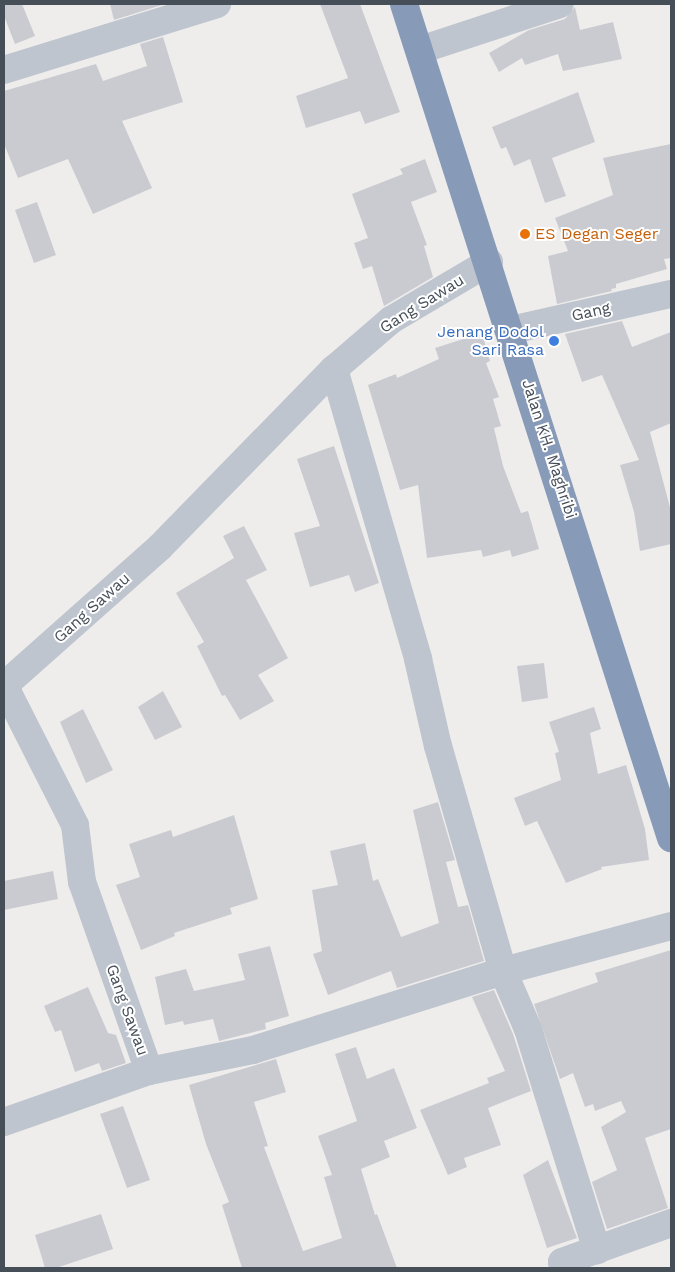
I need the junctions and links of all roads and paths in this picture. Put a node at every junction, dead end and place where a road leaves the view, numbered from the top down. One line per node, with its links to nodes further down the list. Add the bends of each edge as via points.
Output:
1 (217, 4): 5 (street)
2 (404, 4): 4 (highway, Jalan KH. Maghribi)
3 (560, 4): 4 (street)
4 (420, 50): 6 (highway, Jalan KH. Maghribi)
5 (4, 70)
6 (489, 262): 8 (highway, Jalan KH. Maghribi); 9 (street, Gang Sawau, via 390,320)
7 (671, 294): 8 (street, Gang)
8 (511, 330): 10 (highway, Jalan KH. Maghribi)
9 (334, 369): 12 (street); 13 (street, Gang Sawau, via 160,547 11,678 7,685 75,826 82,882)
10 (671, 837)
11 (671, 926): 12 (street)
12 (504, 971): 13 (street, via 253,1050); 16 (street, via 528,1029)
13 (149, 1071): 14 (street)
14 (4, 1122)
15 (671, 1222): 16 (street)
16 (597, 1251): 17 (street)
17 (557, 1266)

